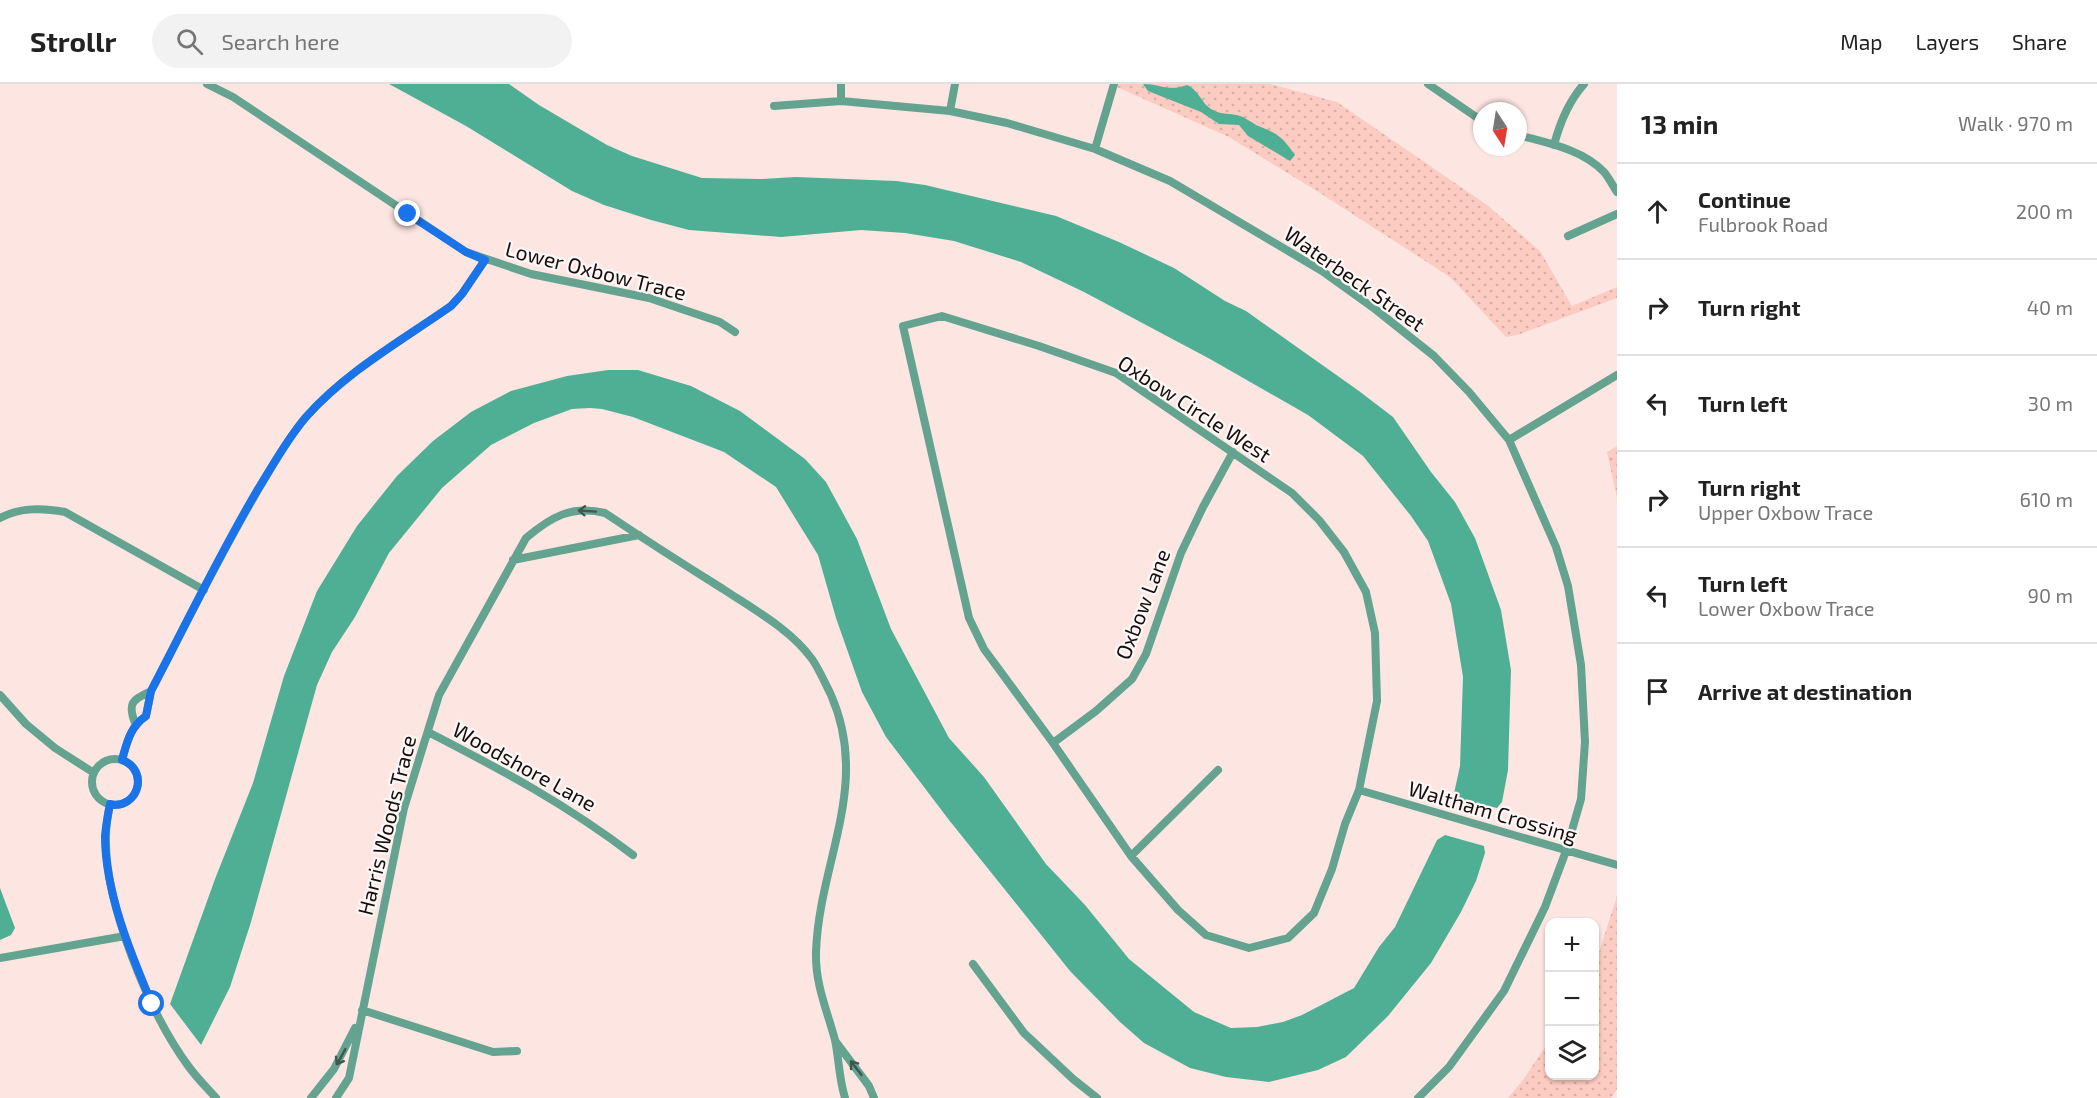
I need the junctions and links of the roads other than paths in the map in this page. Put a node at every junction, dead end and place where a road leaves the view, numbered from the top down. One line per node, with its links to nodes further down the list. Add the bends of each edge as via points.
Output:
1 (207, 84): 17 (street, Lower Oxbow Trace, via 233,97 440,236)
2 (841, 84): 7 (street)
3 (955, 84): 9 (street)
4 (1114, 84): 13 (street)
5 (1428, 84): 10 (street)
6 (1584, 84): 12 (street, via 1560,122)
7 (841, 101): 8 (street, Waterbeck Street); 9 (street, Waterbeck Street)
8 (774, 106)
9 (950, 111): 13 (street, Waterbeck Street)
10 (1473, 115)
11 (1527, 138): 12 (street)
12 (1554, 145): 14 (street, via 1583,156 1604,172)
13 (1095, 149): 20 (street, Waterbeck Street, via 1170,181 1376,309 1434,356)
14 (1617, 192)
15 (1617, 214): 16 (street)
16 (1568, 236)
17 (485, 260): 18 (street, Lower Oxbow Trace, via 531,274 649,298 720,322); 25 (street, via 451,306 356,371 306,418 285,444)
18 (735, 332)
19 (1617, 375): 20 (street)
20 (1509, 440): 36 (street, Waterbeck Street, via 1556,547 1568,586 1581,665 1585,742 1581,799)
21 (1233, 452): 30 (street, Oxbow Lane, via 1181,553 1146,654 1132,679); 30 (street, Oxbow Circle West, via 1116,373 942,316 903,326 969,618 984,649); 34 (street, Oxbow Circle West, via 1292,493 1319,520 1344,552 1365,592 1375,633 1377,701)
22 (0, 518): 25 (street, via 32,509 65,512)
23 (639, 536): 24 (street); 24 (street, Harris Woods Trace, one-way to 24, via 605,513 576,510 541,525 526,538); 44 (street, Harris Woods Trace, via 763,616 793,640 812,658 836,707 843,732 847,779 817,928 816,955 819,986)
24 (513, 560): 29 (street, Harris Woods Trace, via 439,695)
25 (204, 590): 26 (street)
26 (151, 691): 28 (street, via 146,716); 28 (street, via 131,704)
27 (0, 695): 33 (street, via 55,748)
28 (135, 723): 31 (street)
29 (428, 732): 37 (street, Woodshore Lane, via 542,792); 43 (street, Harris Woods Trace, via 404,808)
30 (1053, 742): 38 (street, Oxbow Circle West)
31 (122, 760): 33 (street, via 108,760); 35 (street, via 135,768 138,787 126,802)
32 (1218, 770): 38 (street)
33 (94, 773): 35 (street, via 94,791)
34 (1359, 790): 36 (street, Waltham Crossing); 38 (street, Oxbow Circle West, via 1314,913 1288,938 1249,948 1206,935)
35 (110, 804): 40 (street, via 105,836)
36 (1566, 851): 39 (street, Waltham Crossing); 52 (street, Waterbeck Street, via 1545,908 1504,991 1449,1067)
37 (633, 855)
38 (1131, 856)
39 (1617, 865)
40 (124, 936): 41 (street); 46 (street, via 170,1037)
41 (0, 958)
42 (973, 964): 51 (street, via 1024,1033)
43 (362, 1010): 45 (street, via 492,1052); 47 (street, Harris Woods Trace, one-way to 47, via 351,1040); 48 (street, Harris Woods Trace, via 349,1078)
44 (835, 1041): 49 (street, Harris Woods Trace); 50 (street, Harris Woods Trace, one-way to 44)
45 (517, 1051)
46 (216, 1098)
47 (311, 1098)
48 (336, 1098)
49 (845, 1098)
50 (874, 1098)
51 (1097, 1098)
52 (1418, 1098)

